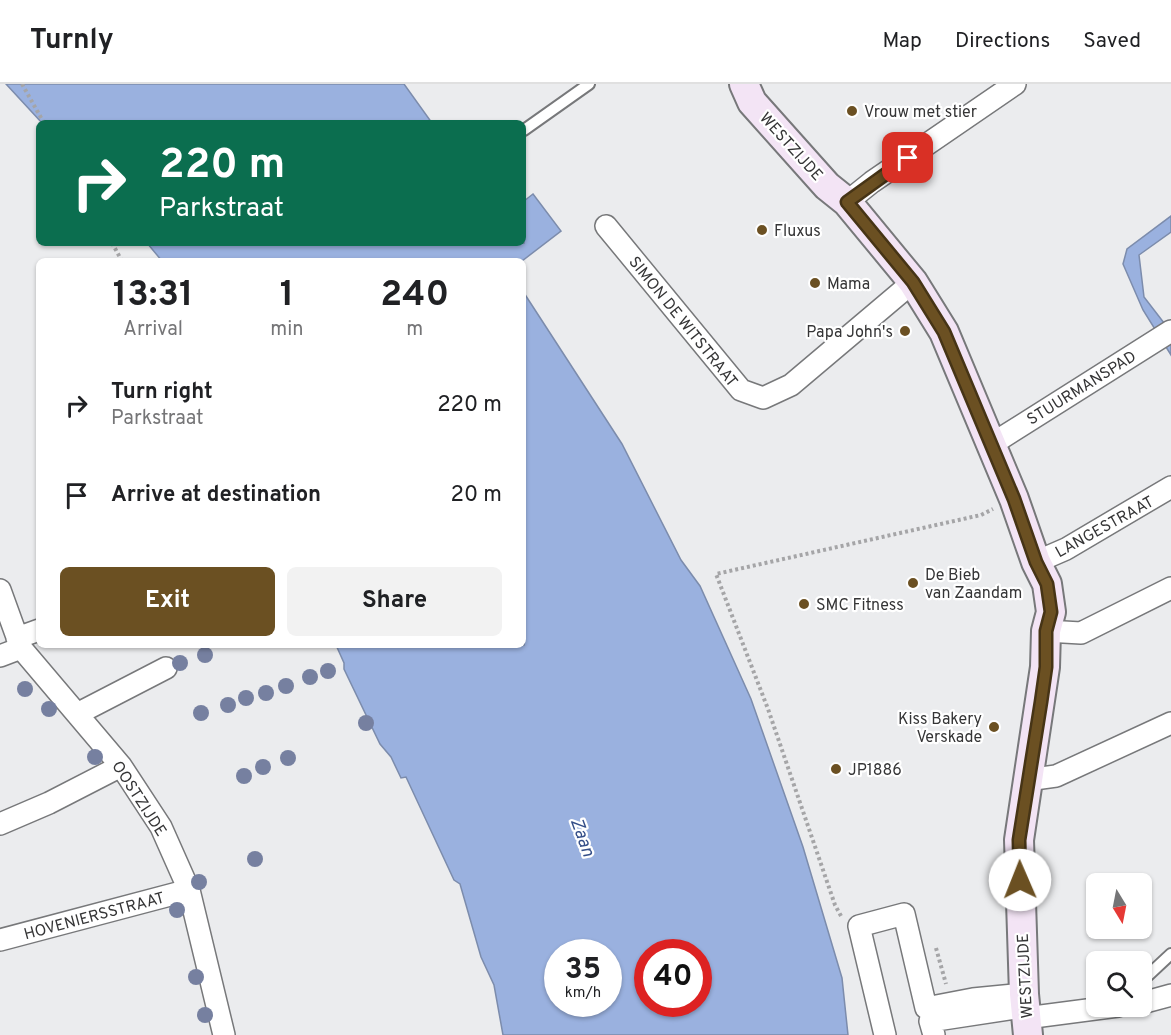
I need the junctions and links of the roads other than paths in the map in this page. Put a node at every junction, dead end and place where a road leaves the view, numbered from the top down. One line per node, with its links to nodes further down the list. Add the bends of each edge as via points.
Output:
1 (589, 84): 5 (lane)
2 (744, 84): 6 (street, WESTZIJDE, via 752,102 827,186)
3 (752, 84): 6 (street, WESTZIJDE, via 837,177)
4 (1015, 84): 6 (street)
5 (526, 129)
6 (847, 202): 8 (street, WESTZIJDE)
7 (606, 226): 8 (street, SIMON DE WITSTRAAT, via 741,390 763,398 791,385)
8 (913, 282): 10 (street, WESTZIJDE, via 944,332)
9 (1165, 334): 10 (street, STUURMANSPAD)
10 (992, 444): 12 (street, WESTZIJDE)
11 (1171, 487): 12 (street, LANGESTRAAT, via 1066,549)
12 (1036, 562): 15 (street, WESTZIJDE, via 1032,587 1036,614)
13 (1171, 588): 15 (street, via 1081,633)
14 (0, 590): 17 (street, OOSTZIJDE)
15 (1046, 631): 23 (street, WESTZIJDE, via 1046,667)
16 (36, 632): 17 (street)
17 (19, 643): 18 (street); 20 (street, OOSTZIJDE)
18 (0, 656)
19 (166, 668): 20 (street)
20 (77, 714): 22 (street, OOSTZIJDE)
21 (1171, 723): 23 (street, via 1056,776)
22 (121, 766): 24 (street); 25 (street, OOSTZIJDE, via 161,827)
23 (1027, 780): 32 (street, WESTZIJDE, via 1019,840)
24 (0, 824)
25 (189, 890): 26 (street, HOVENIERSSTRAAT); 34 (street, OOSTZIJDE)
26 (0, 940)
27 (1171, 954): 28 (lane)
28 (1152, 972)
29 (1171, 995): 30 (street)
30 (1152, 1000)
31 (1086, 1009): 32 (street)
32 (1026, 1014): 33 (street); 35 (street, via 973,999 926,1008 904,915 859,926)
33 (958, 1026): 36 (street, via 930,1021)
34 (224, 1035)
35 (885, 1035)
36 (934, 1035)

